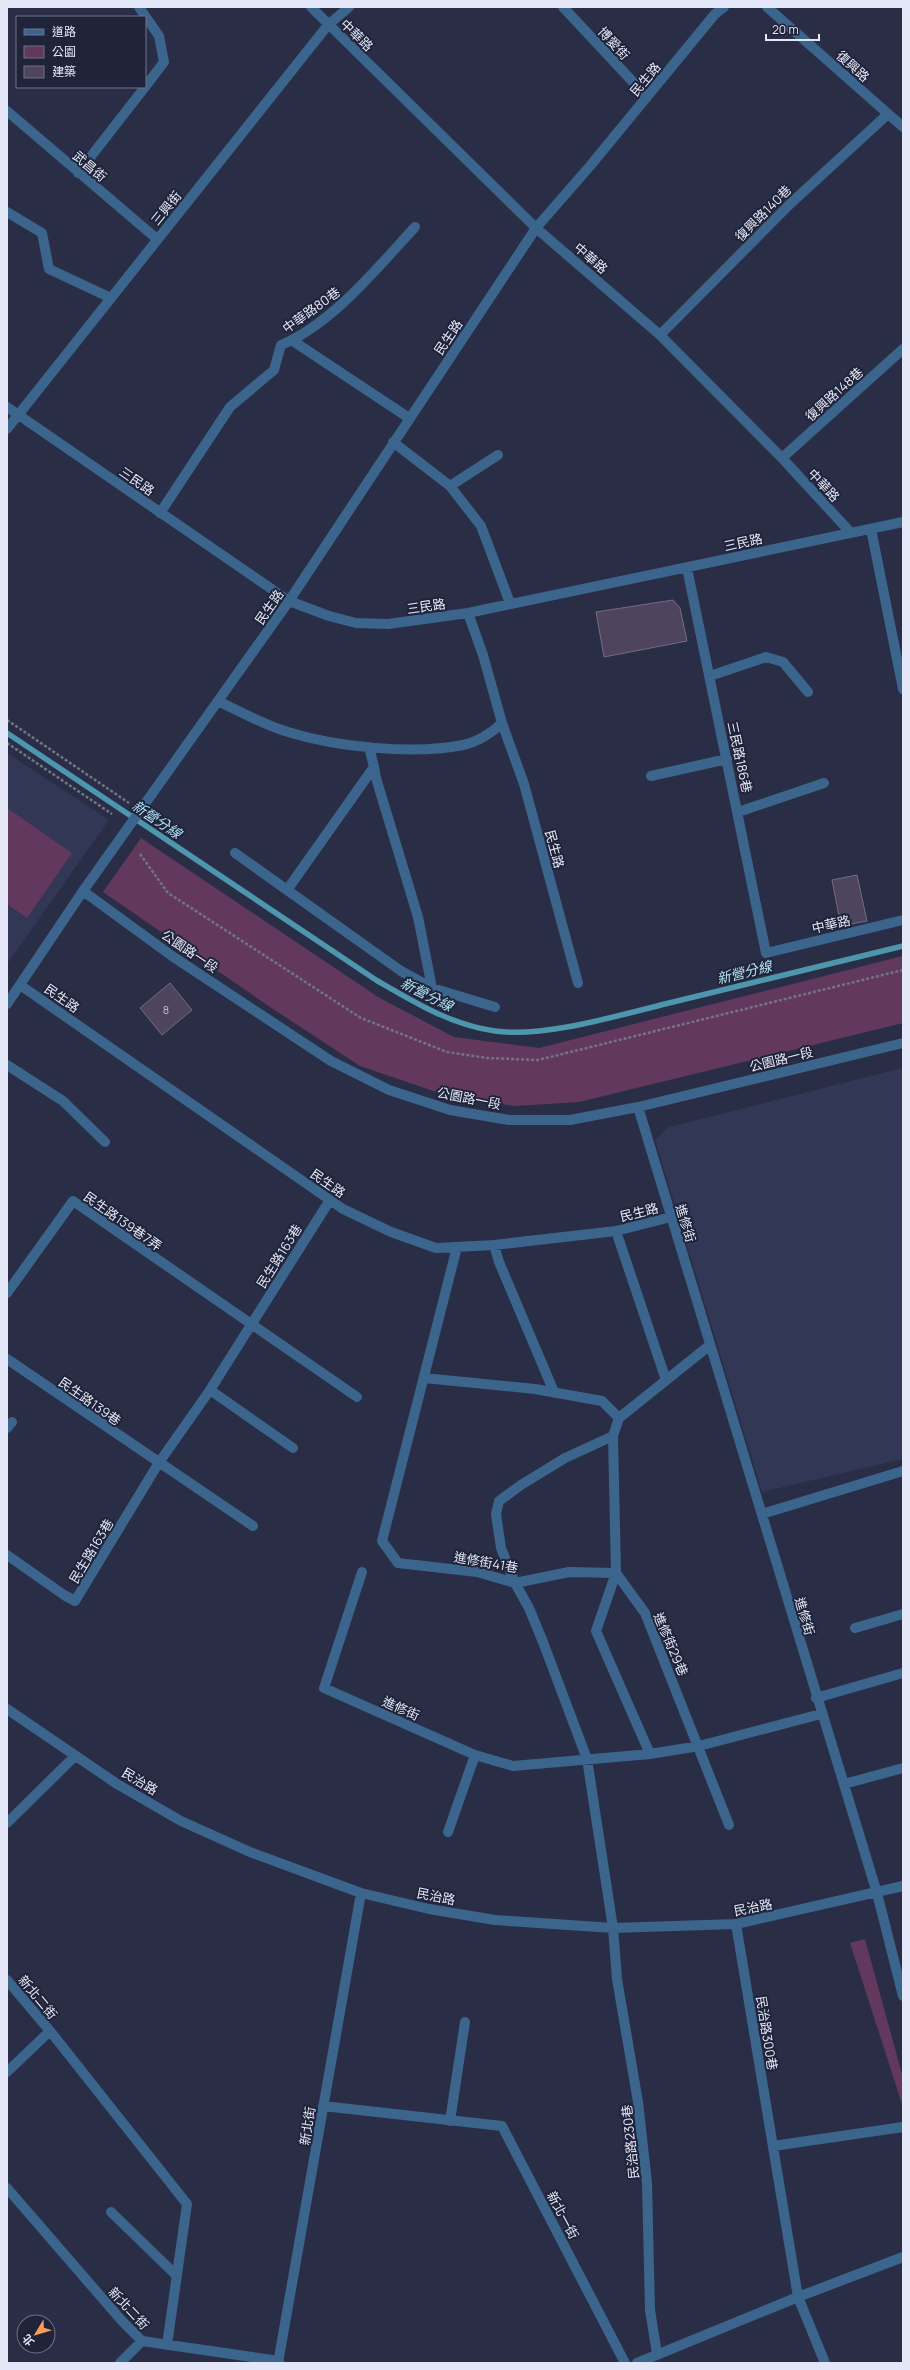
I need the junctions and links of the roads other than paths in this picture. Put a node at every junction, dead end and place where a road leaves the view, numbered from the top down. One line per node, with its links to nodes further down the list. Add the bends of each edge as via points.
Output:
1 (139, 7): 7 (street)
2 (310, 7): 9 (street, 中華路)
3 (349, 7): 9 (street, 三興街)
4 (562, 7): 12 (street, 博愛街)
5 (724, 7): 12 (street, 民生路, via 715,14)
6 (767, 7): 14 (street, 復興路)
7 (145, 16)
8 (146, 17): 10 (street, via 159,36 164,62)
9 (328, 25): 19 (street, 中華路); 20 (street, 三興街)
10 (146, 86)
11 (144, 88): 16 (street)
12 (647, 97): 19 (street, 民生路)
13 (7, 111): 16 (street, 武昌街)
14 (888, 114): 15 (street, 復興路); 22 (street, 復興路140巷, via 790,204)
15 (903, 128)
16 (78, 173): 20 (street, 武昌街)
17 (7, 212): 21 (street, via 42,233 49,269)
18 (415, 227): 23 (street, 中華路80巷, via 348,299)
19 (536, 228): 22 (street, 中華路); 27 (street, 民生路)
20 (157, 239): 21 (street, 三興街)
21 (111, 298): 26 (street, 三興街)
22 (660, 335): 31 (street, 中華路)
23 (293, 341): 27 (street); 33 (street, 中華路80巷, via 282,345 274,370 230,408)
24 (903, 349): 31 (street, 復興路148巷)
25 (7, 407): 26 (street, 三民路)
26 (19, 415): 28 (street, 三興街); 33 (street, 三民路)
27 (409, 418): 29 (street, 民生路)
28 (7, 429)
29 (393, 442): 32 (street); 38 (street, 民生路)
30 (498, 455): 32 (street)
31 (782, 458): 36 (street, 中華路)
32 (450, 486): 39 (street, via 481,526)
33 (160, 513): 38 (street, 三民路)
34 (903, 522): 35 (street, 三民路)
35 (871, 528): 36 (street, 三民路); 42 (street)
36 (851, 533): 37 (street, 三民路)
37 (687, 568): 39 (street, 三民路); 41 (street, 三民路186巷)
38 (289, 601): 40 (street, 三民路, via 356,623 388,624); 44 (street, 民生路)
39 (510, 603): 40 (street, 三民路)
40 (468, 613): 45 (street, 民生路)
41 (710, 676): 43 (street, via 766,657 782,662); 47 (street, 三民路186巷)
42 (903, 689)
43 (808, 692)
44 (218, 701): 46 (street, via 287,732); 54 (street, 民生路)
45 (502, 723): 46 (street, via 493,732 464,744 418,748); 57 (street, 民生路, via 524,784)
46 (369, 747): 48 (street)
47 (727, 759): 49 (street); 51 (street, 三民路186巷)
48 (374, 767): 53 (street); 59 (street, via 418,917)
49 (650, 776)
50 (824, 783): 51 (street)
51 (738, 812): 56 (street, 三民路186巷)
52 (235, 853): 53 (street)
53 (287, 890): 59 (street, via 401,971)
54 (83, 891): 58 (street, 民生路); 64 (street, 公園路一段, via 172,956 331,1061 389,1090 450,1110 510,1120 570,1120)
55 (903, 920): 56 (street, 中華路)
56 (766, 953)
57 (578, 984)
58 (20, 985): 60 (street, 民生路); 66 (street, 民生路)
59 (432, 988): 61 (street)
60 (7, 1004)
61 (495, 1007)
62 (903, 1043): 64 (street, 公園路一段)
63 (7, 1065): 65 (street, via 63,1101)
64 (638, 1107): 67 (street, 進修街)
65 (105, 1142)
66 (330, 1200): 70 (street, 民生路, via 391,1232 436,1248); 72 (street, 民生路163巷)
67 (671, 1217): 68 (street, 民生路); 73 (street, 進修街)
68 (616, 1231): 69 (street, 民生路); 76 (street)
69 (494, 1245): 70 (street, 民生路); 78 (street, via 498,1262)
70 (457, 1247): 75 (street)
71 (7, 1293): 72 (street, 民生路139巷7弄, via 73,1201)
72 (251, 1326): 77 (street, 民生路163巷); 79 (street)
73 (710, 1345): 76 (street); 85 (street, 進修街)
74 (7, 1359): 83 (street, 民生路139巷)
75 (424, 1378): 78 (street); 90 (street, 進修街41巷, via 382,1542 398,1563 477,1572)
76 (666, 1380): 80 (street)
77 (210, 1390): 82 (street); 83 (street, 民生路163巷)
78 (554, 1392): 80 (street, via 602,1401)
79 (357, 1397)
80 (619, 1418): 81 (street)
81 (613, 1436): 89 (street); 90 (street, via 565,1458 499,1501 496,1514 501,1548)
82 (293, 1448)
83 (158, 1464): 86 (street); 87 (street, 民生路163巷, via 76,1601)
84 (903, 1471): 85 (street)
85 (762, 1514): 94 (street, 進修街)
86 (252, 1526)
87 (7, 1555)
88 (362, 1572): 99 (street, 進修街, via 324,1688)
89 (616, 1573): 90 (street, 進修街41巷, via 569,1572); 97 (street, 進修街29巷, via 645,1614); 98 (street, via 596,1631)
90 (515, 1583): 101 (street, via 543,1642)
91 (903, 1614): 92 (street)
92 (855, 1628)
93 (903, 1674): 94 (street)
94 (816, 1698): 96 (street, 進修街)
95 (7, 1709): 100 (street, 民治路)
96 (821, 1714): 97 (street); 103 (street, 進修街)
97 (699, 1746): 98 (street); 105 (street, 進修街29巷)
98 (650, 1754): 101 (street)
99 (475, 1755): 101 (street, 進修街, via 514,1766); 106 (street)
100 (76, 1756): 104 (street); 108 (street, 民治路, via 181,1820 250,1852)
101 (587, 1759): 111 (street)
102 (903, 1768): 103 (street)
103 (844, 1784): 109 (street, 進修街)
104 (7, 1823)
105 (729, 1825)
106 (448, 1832)
107 (903, 1886): 109 (street, 民治路)
108 (361, 1893): 111 (street, 民治路, via 428,1909 494,1920); 117 (street, 新北街)
109 (877, 1893): 110 (street, 民治路); 113 (street, 進修街)
110 (736, 1924): 111 (street, 民治路); 120 (street, 民治路300巷)
111 (613, 1928): 128 (street, 民治路230巷, via 648,2183 650,2310)
112 (7, 1980): 115 (street, 新北二街)
113 (903, 1996)
114 (465, 2022): 118 (street)
115 (50, 2031): 116 (street, 新北二街); 124 (street, 新北二街, via 187,2204)
116 (7, 2072)
117 (323, 2106): 118 (street, 新北一街); 129 (street, 新北街)
118 (450, 2121): 131 (street, 新北一街, via 502,2126)
119 (903, 2127): 120 (street)
120 (773, 2146): 125 (street, 民治路300巷)
121 (7, 2188): 126 (street, 新北二街)
122 (111, 2212): 124 (street)
123 (903, 2257): 125 (street)
124 (177, 2276): 127 (street)
125 (798, 2297): 128 (street); 133 (street, 民治路300巷)
126 (142, 2341): 127 (street, 新北二街); 130 (street)
127 (167, 2345): 129 (street, 新北二街)
128 (657, 2354): 132 (street)
129 (278, 2362)
130 (120, 2363)
131 (626, 2363)
132 (637, 2363)
133 (825, 2363)

